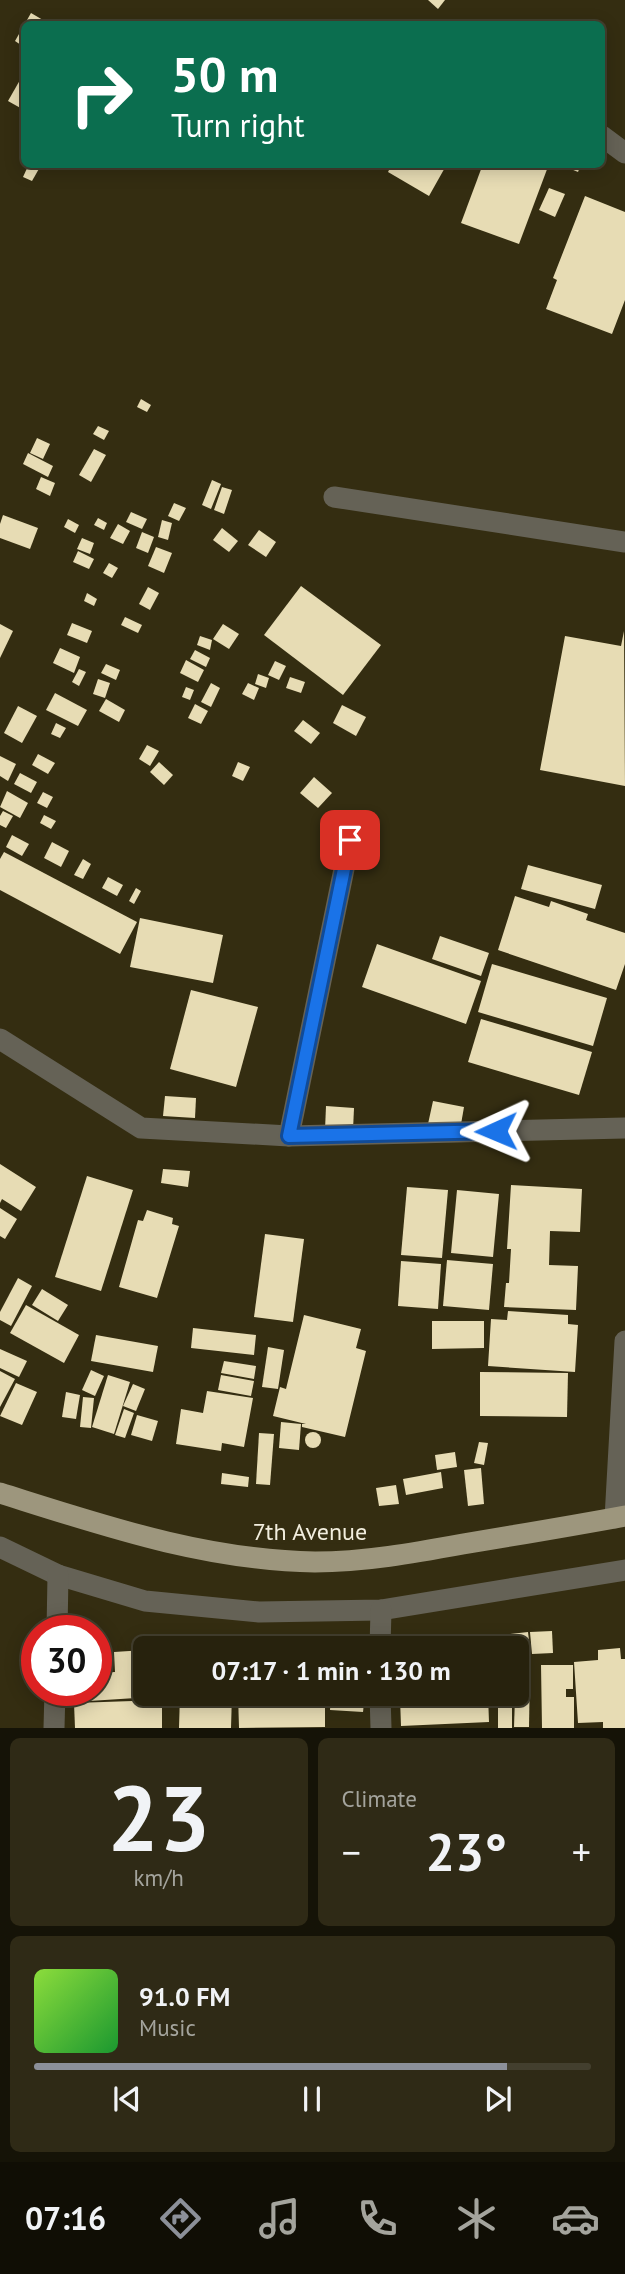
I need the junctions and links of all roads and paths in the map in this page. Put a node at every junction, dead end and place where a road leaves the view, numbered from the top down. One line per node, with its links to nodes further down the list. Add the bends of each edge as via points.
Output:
1 (605, 138): 2 (street)
2 (625, 153)
3 (334, 497): 4 (street)
4 (625, 542)
5 (350, 840): 8 (street)
6 (0, 1039): 8 (street, via 141,1128)
7 (625, 1128): 8 (street)
8 (289, 1136)
9 (625, 1341): 11 (street)
10 (0, 1493): 11 (main road, 7th Avenue, via 187,1548 316,1562 397,1556)
11 (620, 1517)
12 (0, 1547): 14 (street)
13 (625, 1570): 15 (street)
14 (58, 1575): 15 (street, via 145,1601 259,1612); 16 (street)
15 (381, 1610): 17 (street)
16 (57, 1615)
17 (380, 1636)
18 (55, 1706): 20 (street)
19 (380, 1706): 21 (street)
20 (54, 1728)
21 (381, 1728)

